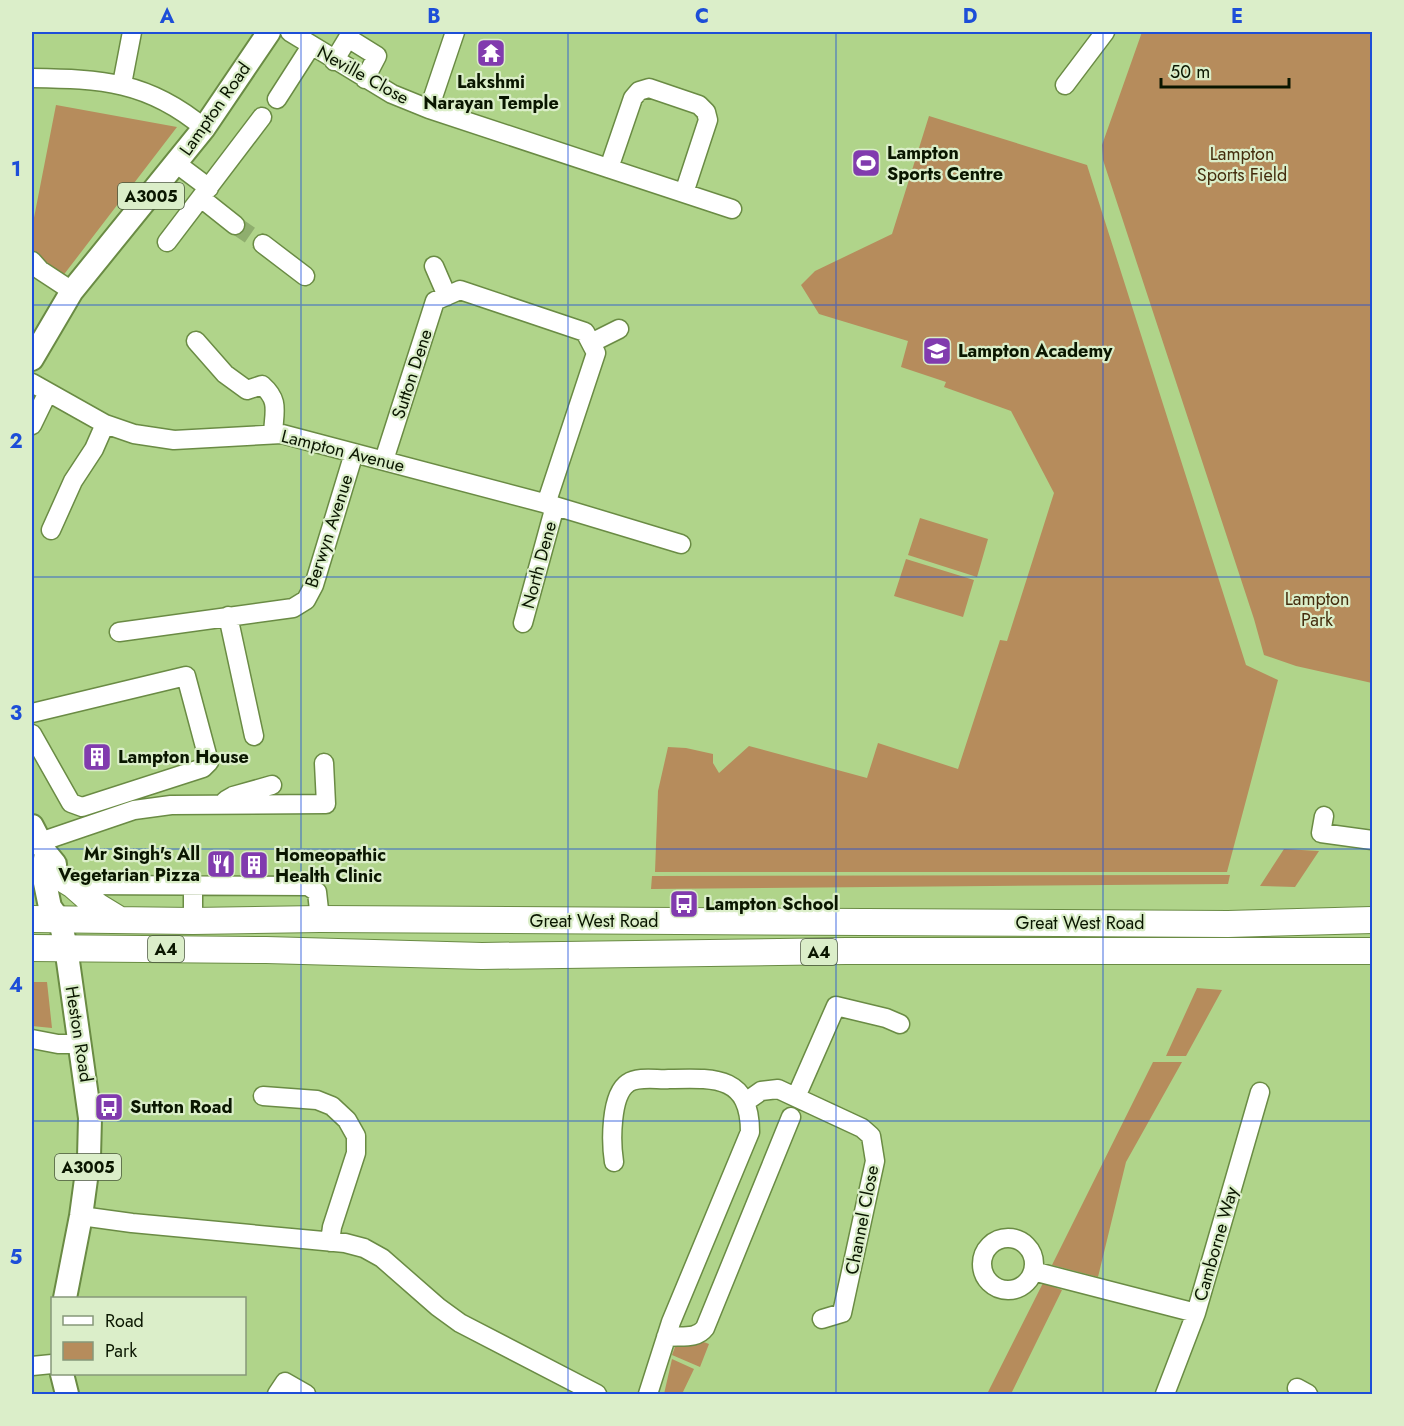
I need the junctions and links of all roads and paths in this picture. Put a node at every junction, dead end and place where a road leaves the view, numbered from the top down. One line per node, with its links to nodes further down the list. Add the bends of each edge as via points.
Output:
1 (132, 32): 10 (street)
2 (269, 32): 15 (main road, Lampton Road / A3005)
3 (290, 32): 6 (street, Neville Close)
4 (455, 32): 13 (street)
5 (1105, 32): 11 (street)
6 (311, 46): 7 (street, Neville Close); 12 (street)
7 (334, 60): 9 (street, Neville Close); 9 (street, via 348,38 377,56)
8 (32, 78): 10 (street, via 81,78)
9 (365, 79): 13 (street, Neville Close)
10 (122, 84): 15 (street, via 172,105)
11 (1065, 85)
12 (277, 99)
13 (429, 109): 17 (street, Neville Close)
14 (262, 117): 18 (street)
15 (204, 128): 16 (main road, Lampton Road / A3005)
16 (177, 164): 18 (street); 27 (main road, Lampton Road / A3005)
17 (609, 168): 19 (street, Neville Close); 19 (street, via 633,98 649,88 706,111 708,120)
18 (205, 193): 21 (street); 22 (street)
19 (684, 193): 20 (street, Neville Close)
20 (732, 209)
21 (236, 225)
22 (167, 242)
23 (263, 244): 26 (street)
24 (434, 266): 28 (street)
25 (34, 271): 27 (street)
26 (305, 276)
27 (72, 291): 32 (main road, Lampton Road / A3005)
28 (447, 296): 31 (street, via 460,290 585,332); 39 (street, Sutton Dene, via 435,301)
29 (619, 329): 31 (street)
30 (196, 341): 37 (street, via 225,374 247,390 262,385 272,393)
31 (591, 343): 40 (street, via 596,353)
32 (32, 359)
33 (32, 383): 34 (street, Lampton Avenue)
34 (48, 392): 35 (street, Lampton Avenue); 36 (street)
35 (105, 424): 37 (street, Lampton Avenue, via 134,434 174,440); 41 (street)
36 (32, 425)
37 (273, 434): 38 (street, Lampton Avenue)
38 (354, 453): 39 (street, Lampton Avenue); 43 (street, Berwyn Avenue, via 306,600 293,608)
39 (384, 460): 40 (street, Lampton Avenue)
40 (550, 505): 42 (street, Lampton Avenue); 44 (street, North Dene)
41 (51, 530)
42 (681, 544)
43 (228, 616): 45 (street, Berwyn Avenue); 48 (street)
44 (523, 623)
45 (119, 632)
46 (32, 713): 47 (street, via 186,676 209,762 203,768 82,807 72,804)
47 (32, 734)
48 (254, 736)
49 (324, 763): 51 (street, via 326,804)
50 (272, 785): 51 (street, via 233,796)
51 (220, 805): 54 (street, via 134,810)
52 (1324, 816): 53 (street, via 1321,833)
53 (1372, 840)
54 (39, 841): 55 (main road, A3005); 60 (main road, A3005, via 50,907)
55 (67, 881): 56 (street); 60 (main road, A3005); 61 (highway)
56 (193, 885): 57 (street, via 308,886 317,891); 62 (street)
57 (320, 910): 59 (highway, Great West Road / A4, via 1228,924); 62 (highway, Great West Road / A4)
58 (32, 919): 60 (highway, Great West Road / A4)
59 (1372, 920)
60 (60, 921): 61 (highway, Great West Road / A4); 63 (main road, A3005)
61 (121, 921): 62 (highway, Great West Road / A4)
62 (193, 921)
63 (66, 947): 64 (highway, Great West Road / A4); 65 (highway, Great West Road / A4, via 482,956); 68 (main road, Heston Road / A3005)
64 (32, 948)
65 (1372, 951)
66 (900, 1024): 71 (street, via 836,1006)
67 (32, 1040): 68 (street)
68 (81, 1044): 75 (main road, Heston Road / A3005, via 90,1118)
69 (1260, 1092): 79 (street, Camborne Way)
70 (263, 1096): 76 (street, via 317,1100 332,1106 356,1136 356,1153)
71 (796, 1097): 72 (street, Channel Close, via 769,1089); 80 (street, Channel Close, via 862,1128 871,1136 874,1150 871,1187 842,1313)
72 (747, 1101): 74 (street, via 735,1089 709,1078 628,1083 619,1095 614,1115); 81 (street, via 750,1132)
73 (791, 1117): 81 (street, via 705,1328 693,1336)
74 (614, 1162)
75 (81, 1216): 76 (street); 78 (main road, Heston Road / A3005)
76 (330, 1242): 86 (street, via 373,1252 460,1323)
77 (1033, 1271): 79 (street)
78 (65, 1297)
79 (1196, 1313): 91 (street, Camborne Way)
80 (822, 1319)
81 (666, 1337): 90 (street)
82 (51, 1364): 83 (street)
83 (32, 1366)
84 (62, 1375): 87 (main road)
85 (281, 1388): 88 (street)
86 (574, 1389): 89 (street)
87 (67, 1395)
88 (306, 1395)
89 (597, 1395)
90 (648, 1395)
91 (1165, 1395)

